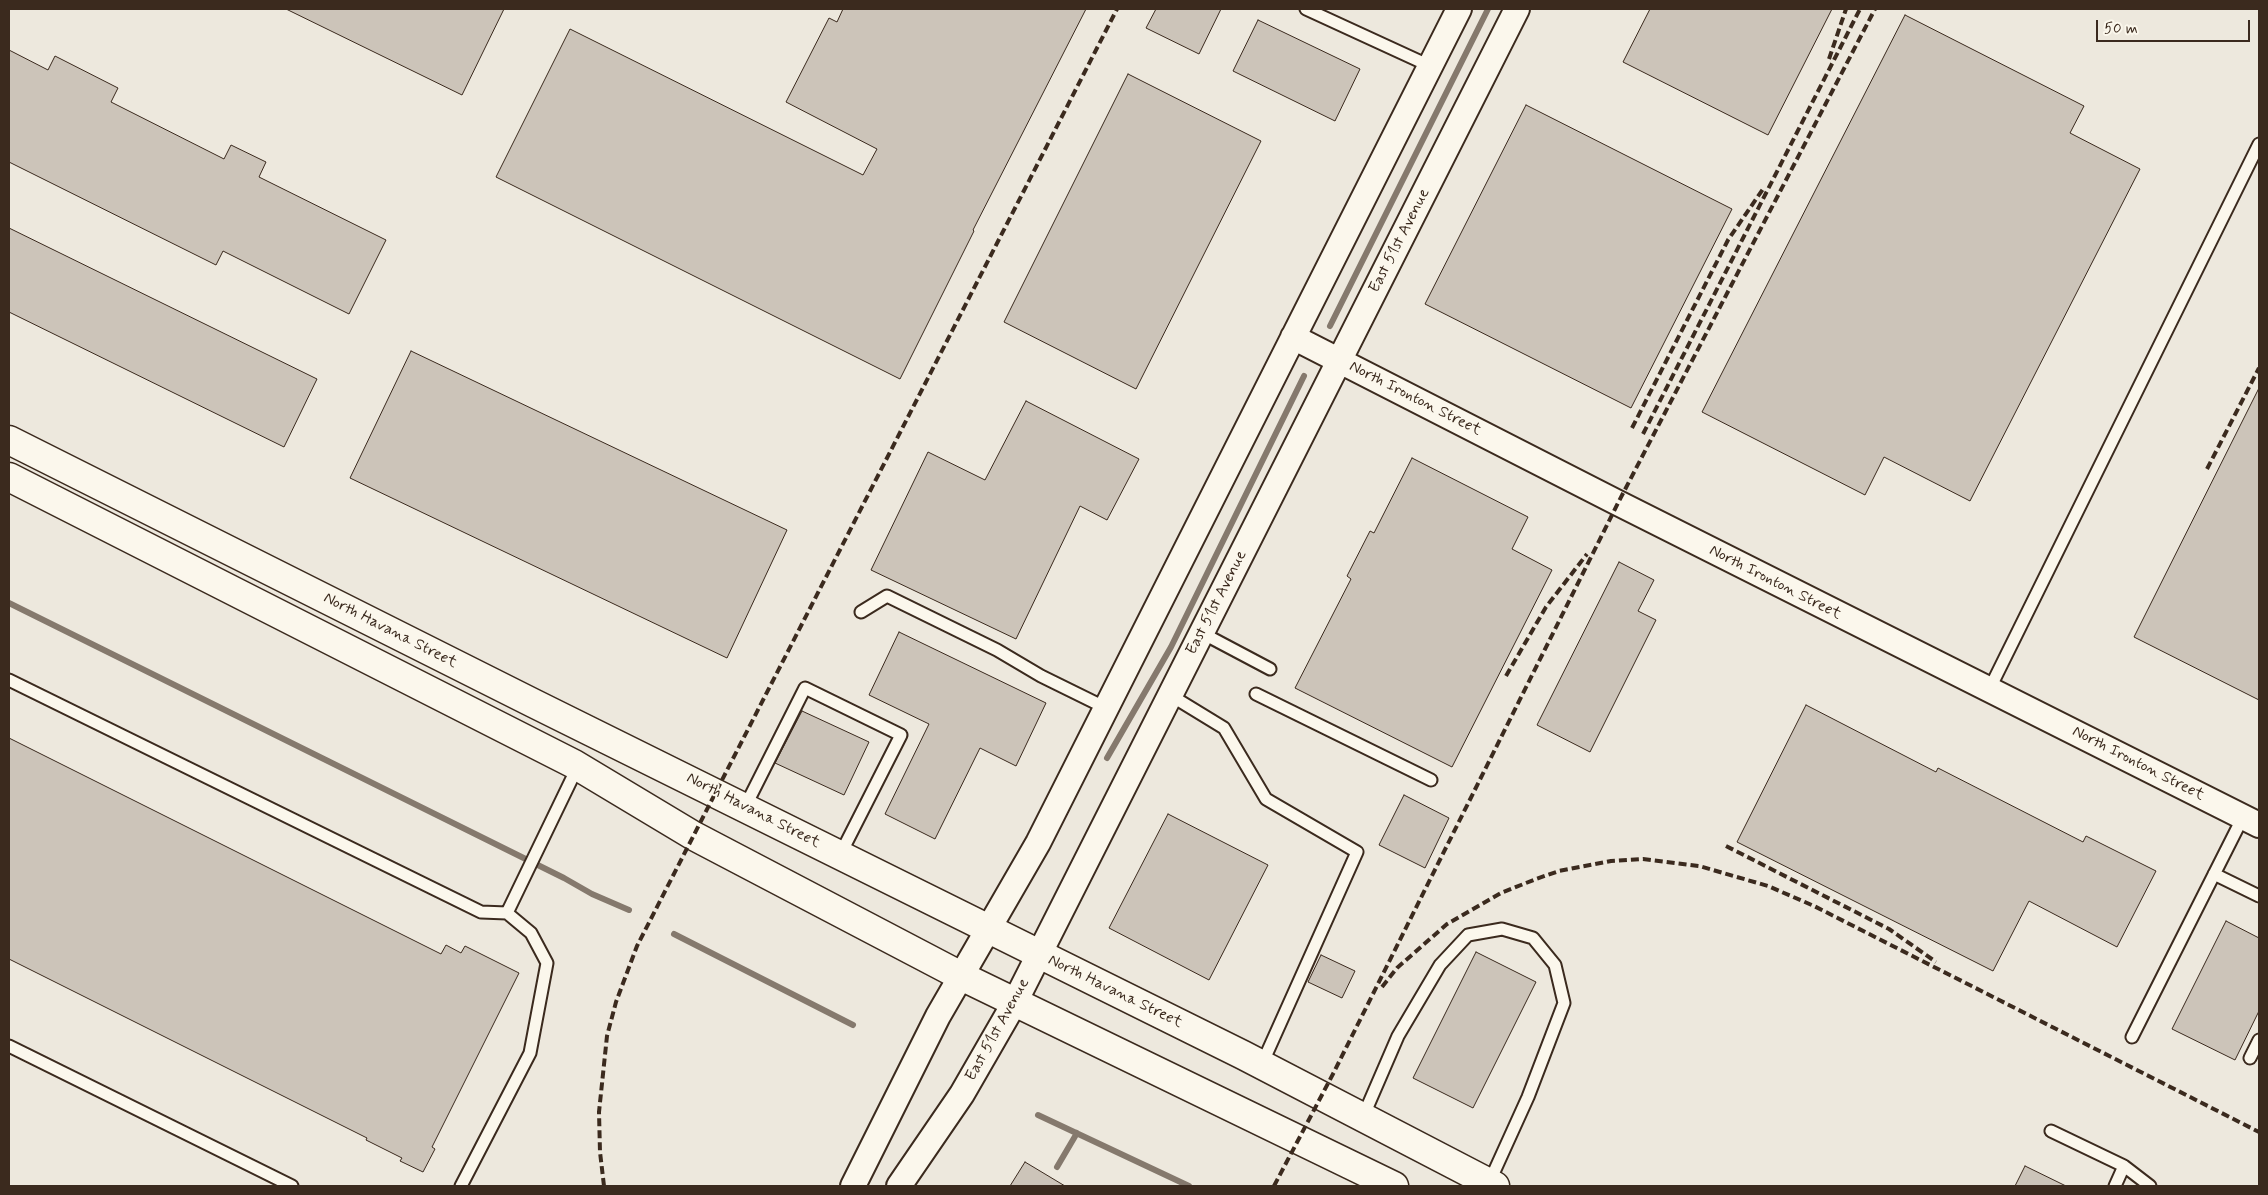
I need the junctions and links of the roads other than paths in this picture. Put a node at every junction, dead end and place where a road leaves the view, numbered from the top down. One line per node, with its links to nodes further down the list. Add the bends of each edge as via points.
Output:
1 (1306, 9): 4 (lane)
2 (1459, 9): 4 (street)
3 (1517, 9): 7 (street, East 51st Avenue)
4 (1430, 66): 6 (street)
5 (2259, 144): 14 (lane)
6 (1293, 337): 7 (street, North Ironton Street); 17 (street)
7 (1340, 360): 11 (street, East 51st Avenue); 14 (street, North Ironton Street)
8 (9, 440): 20 (main road, North Havana Street)
9 (9, 477): 18 (main road)
10 (861, 612): 17 (lane, via 887,596)
11 (1202, 633): 12 (lane); 16 (street, East 51st Avenue)
12 (1270, 669)
13 (9, 680): 25 (lane, via 481,912)
14 (1989, 690): 21 (street, North Ironton Street)
15 (1256, 694): 19 (lane)
16 (1170, 696): 27 (street, East 51st Avenue); 34 (lane, via 1224,728 1266,799 1357,852)
17 (1106, 708): 26 (street, via 1038,843)
18 (578, 766): 25 (lane); 28 (main road, via 694,836)
19 (1432, 780)
20 (745, 807): 22 (main road, North Havana Street); 22 (lane, via 805,688 901,735)
21 (2251, 821): 23 (lane)
22 (840, 855): 26 (main road, North Havana Street)
23 (2214, 874): 24 (lane); 30 (lane)
24 (2259, 896)
25 (507, 913): 40 (lane, via 531,933 547,963 530,1052)
26 (989, 929): 27 (main road, North Havana Street); 28 (street)
27 (1039, 955): 29 (street, East 51st Avenue); 34 (main road, North Havana Street)
28 (961, 976): 29 (main road); 41 (street)
29 (1015, 1002): 42 (street, East 51st Avenue, via 962,1094); 43 (main road)
30 (2132, 1037)
31 (2259, 1040): 33 (lane)
32 (9, 1046): 39 (lane)
33 (2250, 1058)
34 (1262, 1064): 35 (main road, North Havana Street)
35 (1364, 1117): 38 (main road, North Havana Street); 38 (lane, via 1398,1036 1440,965 1468,935 1502,929 1533,938 1555,965 1564,1003)
36 (2051, 1131): 37 (lane)
37 (2124, 1166): 44 (lane); 45 (lane)
38 (1492, 1185)
39 (292, 1186)
40 (461, 1186)
41 (853, 1186)
42 (899, 1186)
43 (1394, 1186)
44 (2115, 1186)
45 (2150, 1186)

